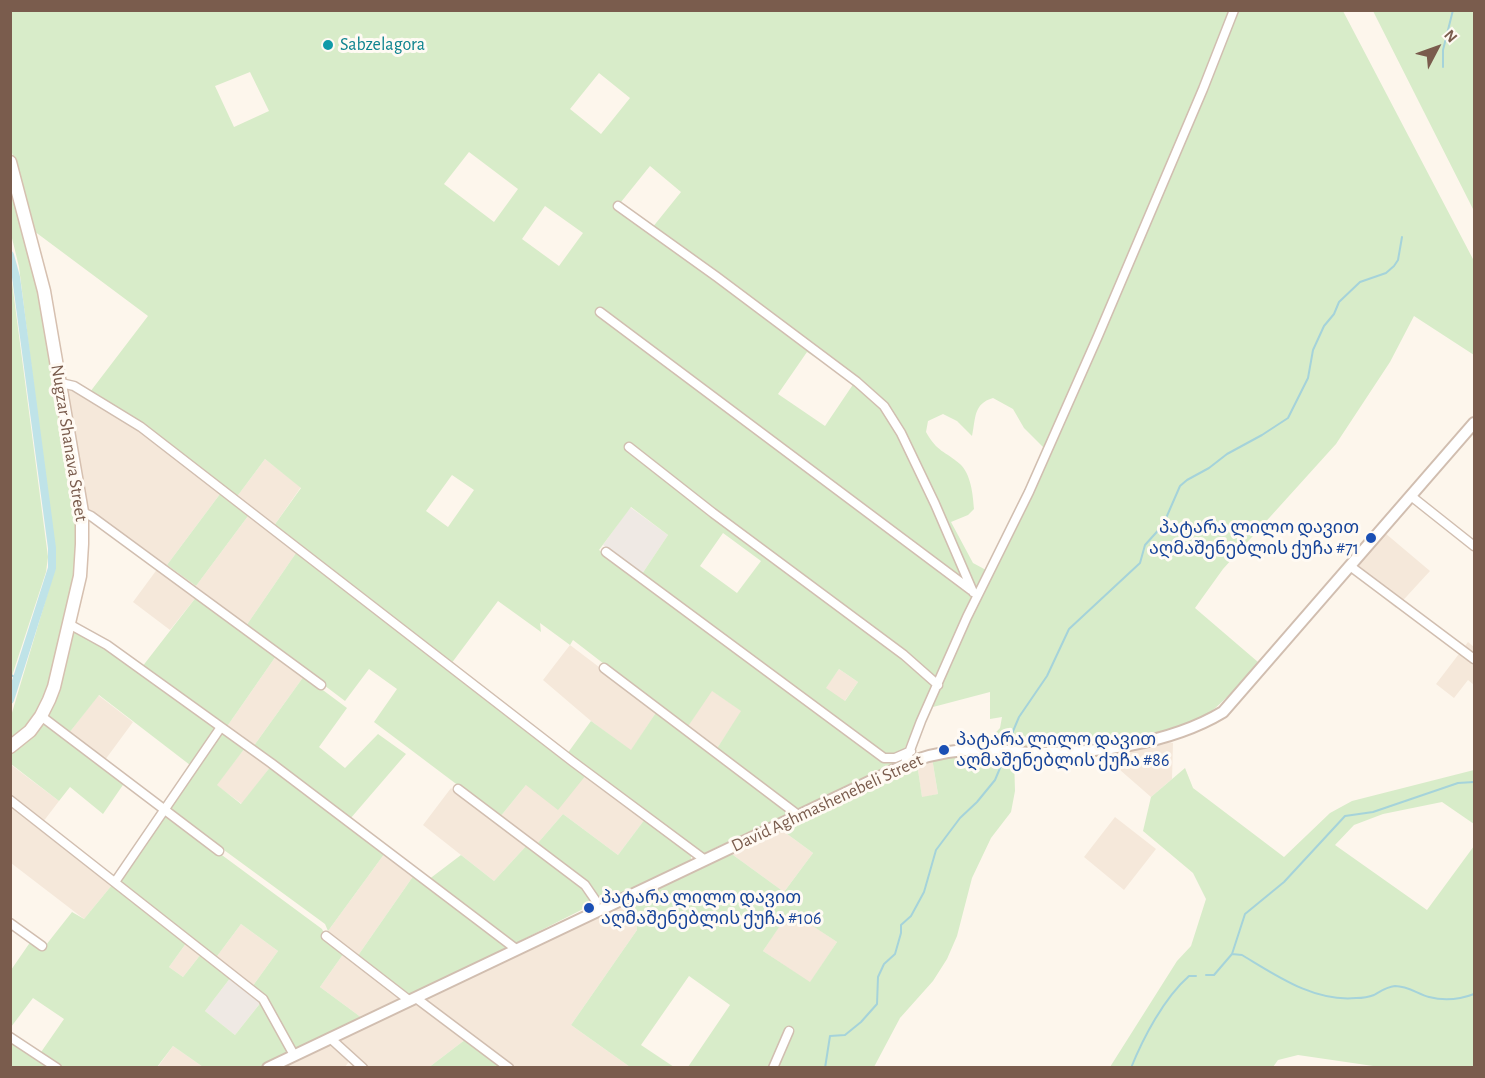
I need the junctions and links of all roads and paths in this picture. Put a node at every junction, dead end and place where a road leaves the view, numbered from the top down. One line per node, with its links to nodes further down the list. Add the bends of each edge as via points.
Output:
1 (1234, 10): 13 (street, via 1098,336 1029,492)
2 (10, 162): 5 (main road, Nugzar Shanava Street, via 44,291)
3 (618, 206): 13 (street, via 884,406)
4 (600, 312): 13 (street)
5 (61, 383): 9 (main road, Nugzar Shanava Street); 29 (street, via 74,386 141,427)
6 (1474, 423): 8 (street, David Aghmashenebeli Street)
7 (629, 447): 18 (street, via 904,655)
8 (1411, 496): 10 (street); 12 (street, David Aghmashenebeli Street)
9 (82, 512): 14 (main road, Nugzar Shanava Street, via 80,576); 17 (street)
10 (1474, 546)
11 (606, 552): 22 (street, via 884,758)
12 (1350, 566): 15 (street); 23 (street, David Aghmashenebeli Street, via 1223,712 1203,724 1104,749 1028,753 963,749 930,755)
13 (976, 594): 18 (street)
14 (69, 624): 19 (main road, Nugzar Shanava Street, via 54,687); 20 (street, via 107,645)
15 (1474, 659)
16 (604, 668): 27 (street)
17 (321, 685)
18 (938, 685): 22 (street)
19 (41, 716): 21 (main road, Nugzar Shanava Street); 26 (street)
20 (221, 727): 26 (street); 35 (street)
21 (10, 747)
22 (911, 751): 23 (street)
23 (904, 766): 27 (street, David Aghmashenebeli Street)
24 (458, 789): 31 (street, via 585,885 596,901)
25 (10, 800): 30 (street)
26 (165, 810): 28 (street); 30 (street)
27 (798, 816): 29 (street, David Aghmashenebeli Street)
28 (219, 851)
29 (705, 860): 31 (street, David Aghmashenebeli Street)
30 (115, 882): 40 (street, via 263,999)
31 (595, 912): 35 (street, David Aghmashenebeli Street)
32 (10, 923): 34 (street)
33 (326, 936): 36 (street)
34 (42, 946)
35 (516, 950): 36 (street, David Aghmashenebeli Street)
36 (413, 999): 39 (street, David Aghmashenebeli Street); 44 (street)
37 (789, 1031): 45 (street)
38 (10, 1037): 41 (street)
39 (330, 1038): 40 (street, David Aghmashenebeli Street); 43 (street)
40 (294, 1055): 42 (street, David Aghmashenebeli Street)
41 (57, 1068)
42 (268, 1068)
43 (363, 1068)
44 (509, 1068)
45 (773, 1068)

